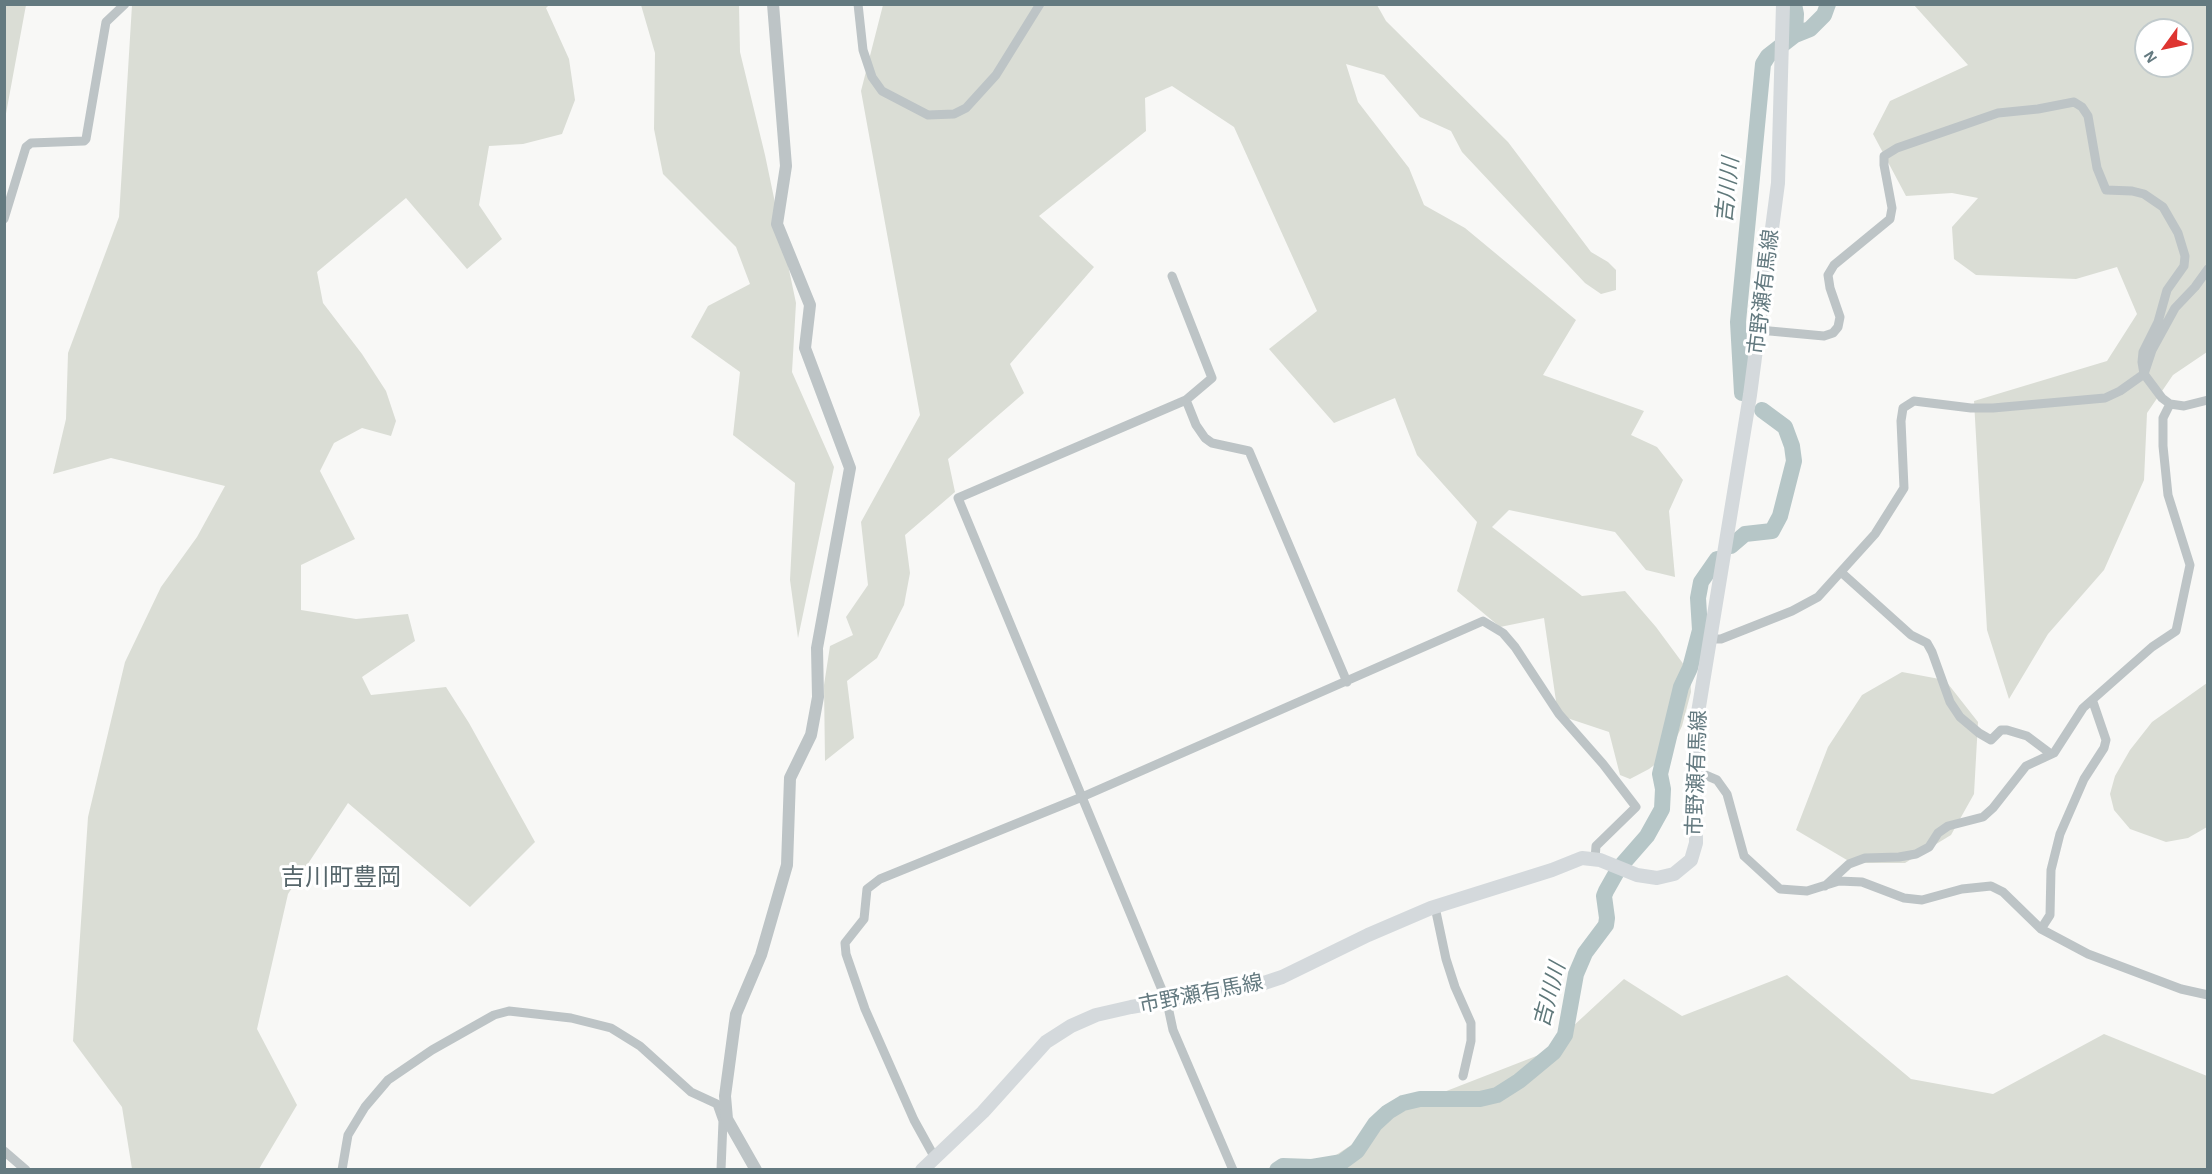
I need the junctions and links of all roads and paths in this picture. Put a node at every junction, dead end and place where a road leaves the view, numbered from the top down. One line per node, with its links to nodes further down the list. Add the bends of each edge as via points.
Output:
1 (124, 4): 6 (street, via 106,22 86,140 31,143 26,147)
2 (772, 4): 28 (street, via 786,166 777,224 810,306 806,348 849,468 817,648 818,697 810,735 790,778 787,865 761,955 736,1014)
3 (858, 4): 4 (street, via 863,50 872,77 882,91 928,115 954,114 966,108 996,75)
4 (1040, 4)
5 (1784, 4): 9 (main road, 市野瀬有馬線, via 1778,183)
6 (4, 219)
7 (2208, 269): 10 (street, via 2175,308)
8 (1172, 276): 11 (street, via 1212,378)
9 (1760, 330): 10 (street, via 1824,336 1838,327 1840,317 1828,274 1890,219 1892,208 1884,156 1998,113 2074,102 2088,116 2097,168 2106,190 2144,194 2163,207 2178,233 2185,256 2184,266 2167,290 2158,322 2150,334 2142,362); 15 (main road, 市野瀬有馬線)
10 (2144, 374): 13 (street); 14 (street, via 2105,398 1994,408 1914,401 1903,408 1904,488 1875,534)
11 (1186, 400): 16 (street, via 1205,438 1249,451); 20 (street, via 958,498)
12 (2208, 400): 13 (street, via 2184,406)
13 (2170, 404): 17 (street, via 2163,418 2168,495 2190,565 2176,631 2152,647)
14 (1842, 573): 15 (street, via 1818,597 1792,611 1721,639); 18 (street, via 1911,635 1927,643 1950,702 1978,733 1992,740 2001,730 2007,730 2027,736)
15 (1710, 639): 19 (main road, 市野瀬有馬線, via 1695,731)
16 (1347, 682): 20 (street); 21 (street, via 1484,621 1503,633 1559,714 1636,807 1596,846)
17 (2093, 702): 18 (street, via 2083,708); 24 (street, via 2106,740 2060,834 2051,870 2050,915)
18 (2051, 754): 22 (street, via 2026,766 1983,817 1948,826 1917,854 1865,858 1849,864)
19 (1696, 771): 21 (main road, 市野瀬有馬線, via 1696,843 1691,860 1674,874 1657,878); 22 (street, via 1717,780 1727,794 1744,856 1780,889 1807,891)
20 (1082, 797): 26 (street); 30 (street, via 880,879 867,889 864,919 845,943 869,1019)
21 (1597, 860): 23 (main road, 市野瀬有馬線, via 1582,858)
22 (1825, 886): 24 (street, via 1839,881 1862,882 1904,898 1922,900 1991,886 2003,892)
23 (1435, 907): 26 (main road, 市野瀬有馬線, via 1281,977); 27 (street, via 1446,959 1471,1023)
24 (2041, 929): 25 (street, via 2088,954 2181,989)
25 (2208, 995)
26 (1167, 1002): 30 (main road, 市野瀬有馬線, via 1096,1015 1046,1042); 36 (street, via 1173,1030)
27 (1463, 1076)
28 (725, 1120): 32 (street, via 717,1104 692,1092 640,1046 611,1028 571,1018 509,1011 494,1015 432,1050 388,1080 348,1135); 33 (street); 34 (street)
29 (4, 1151): 31 (street)
30 (935, 1158): 35 (main road, 市野瀬有馬線)
31 (26, 1170)
32 (342, 1170)
33 (721, 1170)
34 (756, 1170)
35 (922, 1170)
36 (1233, 1170)

